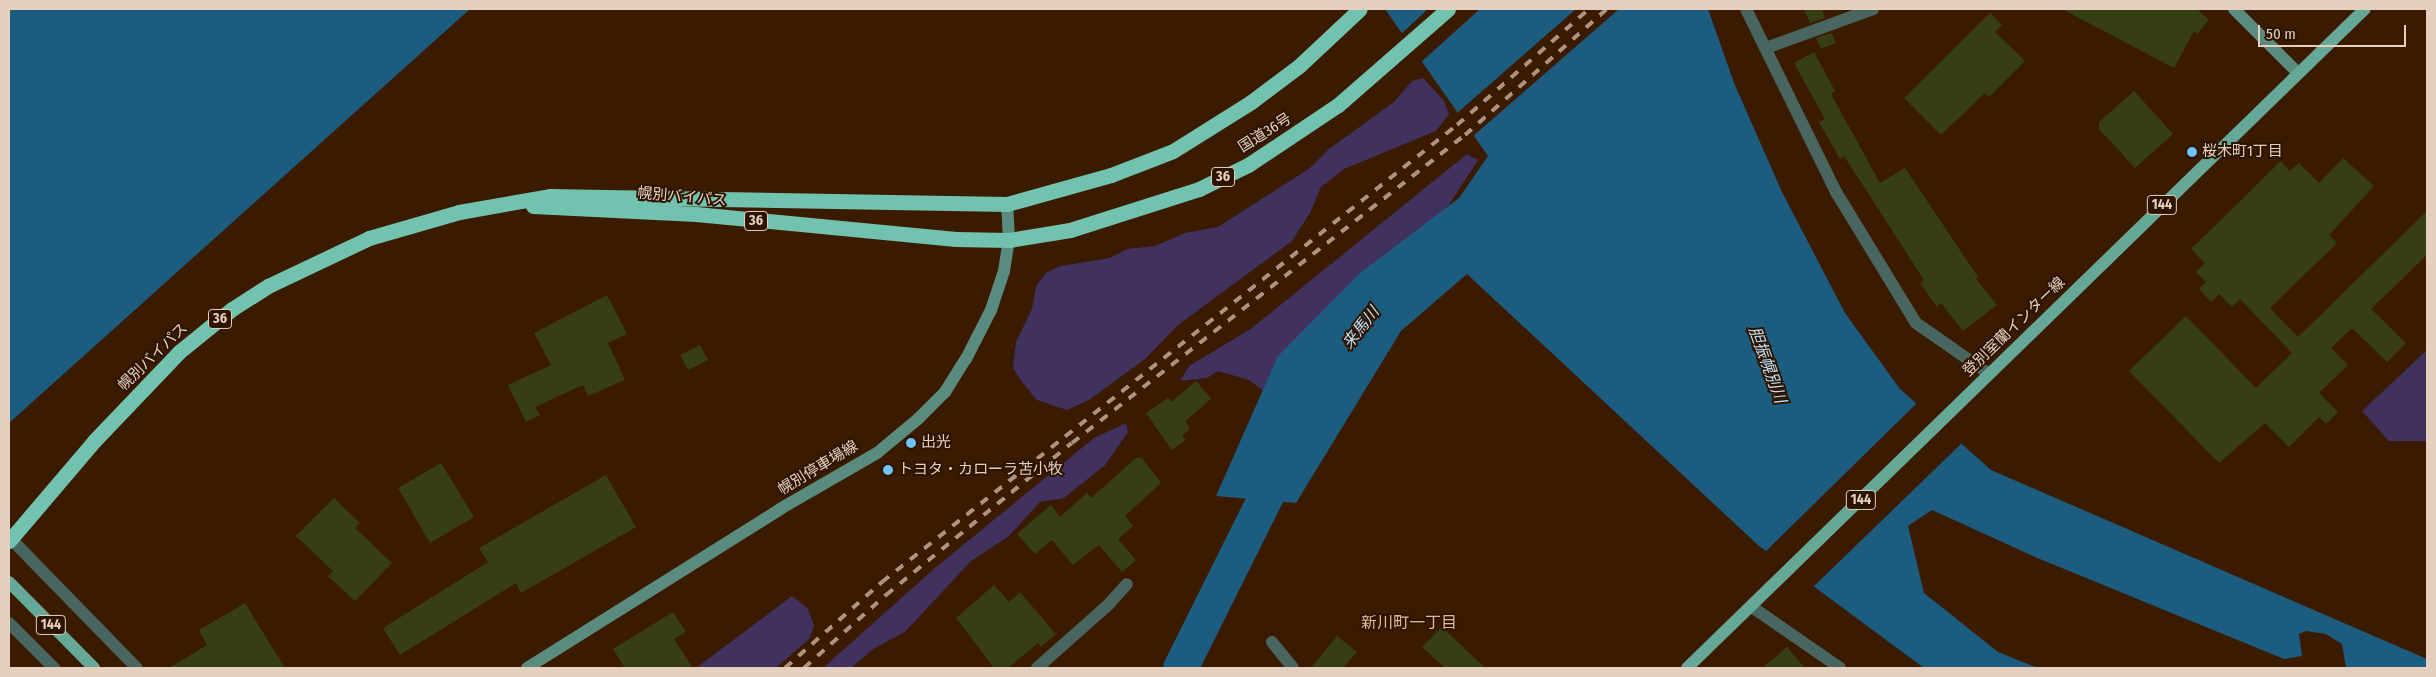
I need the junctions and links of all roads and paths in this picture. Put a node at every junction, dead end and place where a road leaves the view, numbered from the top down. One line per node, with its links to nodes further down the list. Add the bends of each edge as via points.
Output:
1 (1448, 9): 11 (highway, 国道36号 / 36, via 1338,105 1248,165 1200,189 1146,208 1070,230)
2 (1746, 9): 7 (street)
3 (1873, 9): 7 (street)
4 (2234, 9): 8 (main road)
5 (2365, 9): 8 (main road, 登別室蘭インター線 / 144)
6 (1359, 10): 9 (highway, 36, via 1299,66 1251,102 1173,151 1094,181)
7 (1766, 48): 12 (street, via 1836,192 1916,323)
8 (2298, 73): 12 (main road, 登別室蘭インター線 / 144)
9 (1007, 204): 10 (highway, 幌別バイパス / 36, via 593,195 550,196); 11 (main road, 幌別停車場線)
10 (502, 206): 11 (highway, 幌別バイパス / 36, via 696,214 841,229); 13 (highway, 幌別バイパス / 36, via 414,222 368,238 311,262 232,310 179,352 94,441)
11 (1009, 240): 22 (main road, 幌別停車場線, via 1004,271 991,310 945,392 918,419 877,453 789,504)
12 (1989, 374): 16 (main road, 登別室蘭インター線 / 144)
13 (10, 540): 21 (street)
14 (9, 582): 20 (main road, 144)
15 (1127, 584): 23 (street)
16 (1752, 607): 25 (main road, 登別室蘭インター線 / 144); 26 (street)
17 (9, 623): 19 (street)
18 (1272, 642): 24 (street)
19 (54, 668)
20 (94, 668)
21 (137, 668)
22 (527, 668)
23 (1037, 668)
24 (1293, 668)
25 (1686, 668)
26 (1840, 668)

